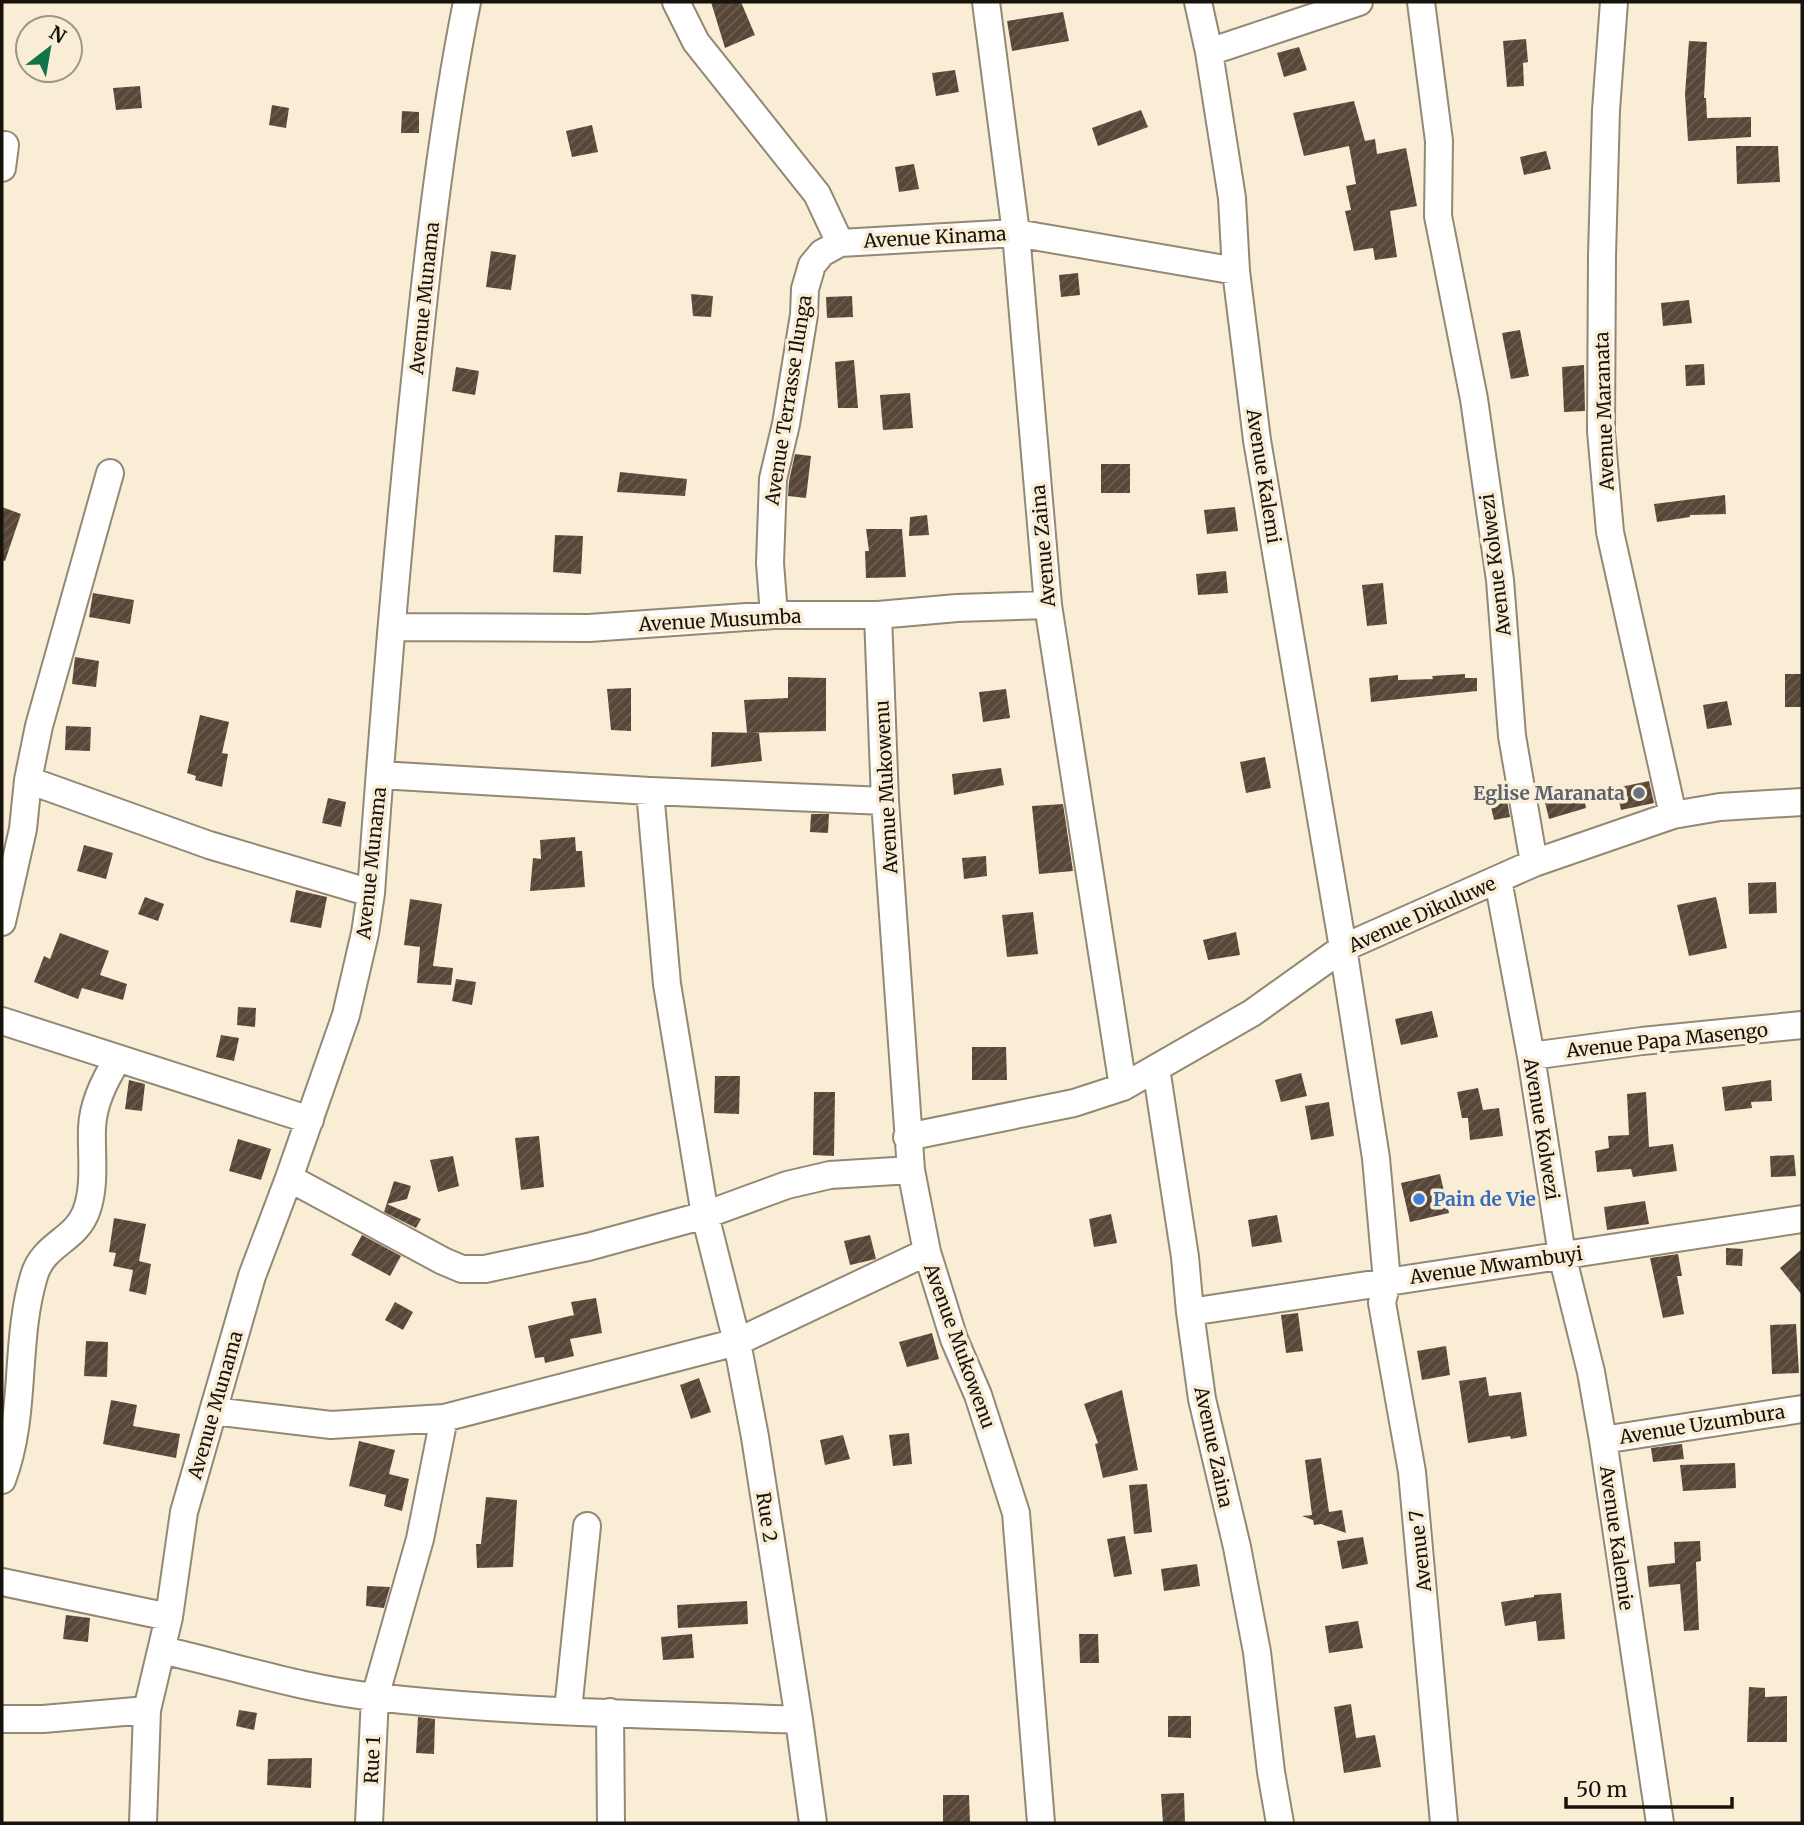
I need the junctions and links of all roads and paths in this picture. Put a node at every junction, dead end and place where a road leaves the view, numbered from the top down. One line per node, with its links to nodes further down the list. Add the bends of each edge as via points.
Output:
1 (467, 2): 16 (street, Avenue Munama, via 432,221)
2 (676, 2): 10 (street, Avenue Kinama, via 696,42 817,194)
3 (986, 2): 9 (street, Avenue Zaina)
4 (1198, 2): 8 (street, Avenue Kalemi)
5 (1359, 2): 8 (street)
6 (1421, 2): 23 (street, Avenue Kolwezi, via 1439,141 1438,216 1474,399 1500,580 1512,736)
7 (1614, 2): 22 (street, Avenue Maranata, via 1606,110 1601,431 1610,532)
8 (1209, 52): 11 (street, Avenue Kalemi, via 1232,198)
9 (1016, 233): 10 (street, Avenue Kinama); 11 (street, Avenue Kinama); 13 (street, Avenue Zaina)
10 (840, 243): 14 (street, Avenue Terrasse Ilunga, via 812,265 805,289 786,424 773,479 770,564)
11 (1236, 271): 27 (street, Avenue Kalemi, via 1257,440)
12 (110, 472): 18 (street)
13 (1048, 605): 15 (street, Avenue Musumba); 33 (street, Avenue Zaina)
14 (774, 615): 15 (street, Avenue Musumba); 16 (street, Avenue Musumba, via 589,628)
15 (878, 615): 20 (street, Avenue Mukowenu)
16 (392, 626): 17 (street, Avenue Munama)
17 (380, 775): 19 (street); 25 (street, Avenue Munama)
18 (28, 780): 25 (street, via 209,845); 26 (street, via 23,829)
19 (650, 791): 20 (street); 38 (street, Rue 2, via 667,985)
20 (885, 801): 35 (street, Avenue Mukowenu)
21 (1802, 802): 22 (street, Avenue Dikuluwe)
22 (1673, 814): 23 (street, Avenue Dikuluwe)
23 (1534, 863): 24 (street, Avenue Dikuluwe)
24 (1498, 880): 27 (street, Avenue Dikuluwe); 30 (street, Avenue Kolwezi)
25 (371, 893): 34 (street, Avenue Munama, via 346,1015)
26 (2, 922)
27 (1343, 948): 32 (street, Avenue Dikuluwe, via 1252,1013); 42 (street, Avenue Kalemi, via 1376,1158)
28 (2, 1021): 31 (street)
29 (1802, 1025): 30 (street, Avenue Papa Masengo)
30 (1531, 1056): 41 (street, Avenue Kolwezi)
31 (118, 1059): 34 (street); 49 (street, via 108,1073 92,1124 92,1188 86,1213 76,1229 40,1258 34,1276 26,1311 16,1426)
32 (1156, 1068): 33 (street, Avenue Dikuluwe); 43 (street, Avenue Zaina)
33 (1123, 1087): 35 (street, Avenue Dikuluwe, via 1074,1103)
34 (310, 1119): 37 (street, Avenue Munama)
35 (907, 1137): 36 (street, Avenue Mukowenu)
36 (911, 1170): 38 (street, via 830,1175); 40 (street, Avenue Mukowenu)
37 (289, 1178): 38 (street, via 462,1269 485,1269 588,1247); 46 (street, Avenue Munama, via 252,1276)
38 (705, 1214): 44 (street, Rue 2)
39 (1802, 1219): 41 (street, Avenue Mwambuyi)
40 (927, 1252): 44 (street); 64 (street, Avenue Mukowenu, via 1016,1513)
41 (1562, 1255): 42 (street, Avenue Mwambuyi); 48 (street, Avenue Kalemie)
42 (1387, 1281): 43 (street, Avenue Mwambuyi); 66 (street, Avenue 7, via 1381,1303 1412,1472)
43 (1190, 1312): 65 (street, Avenue Zaina, via 1202,1399 1257,1652)
44 (737, 1342): 47 (street); 59 (street, Rue 2)
45 (1802, 1409): 48 (street, Avenue Uzumbura)
46 (213, 1411): 47 (street, via 331,1425); 52 (street, Avenue Munama, via 184,1511)
47 (444, 1418): 54 (street, Rue 1, via 420,1539)
48 (1603, 1440): 67 (street, Avenue Kalemie)
49 (2, 1480)
50 (587, 1526): 56 (street)
51 (2, 1582): 52 (street)
52 (169, 1617): 53 (street, Avenue Munama)
53 (162, 1650): 54 (street, via 308,1687); 55 (street, Avenue Munama)
54 (375, 1697): 56 (street); 61 (street, Rue 1)
55 (148, 1710): 58 (street); 60 (street, Avenue Munama)
56 (568, 1710): 57 (street)
57 (610, 1712): 59 (street); 62 (street)
58 (2, 1719)
59 (799, 1720): 63 (street, Rue 2)
60 (143, 1823)
61 (369, 1823)
62 (611, 1823)
63 (813, 1823)
64 (1041, 1823)
65 (1280, 1823)
66 (1444, 1823)
67 (1660, 1823)

